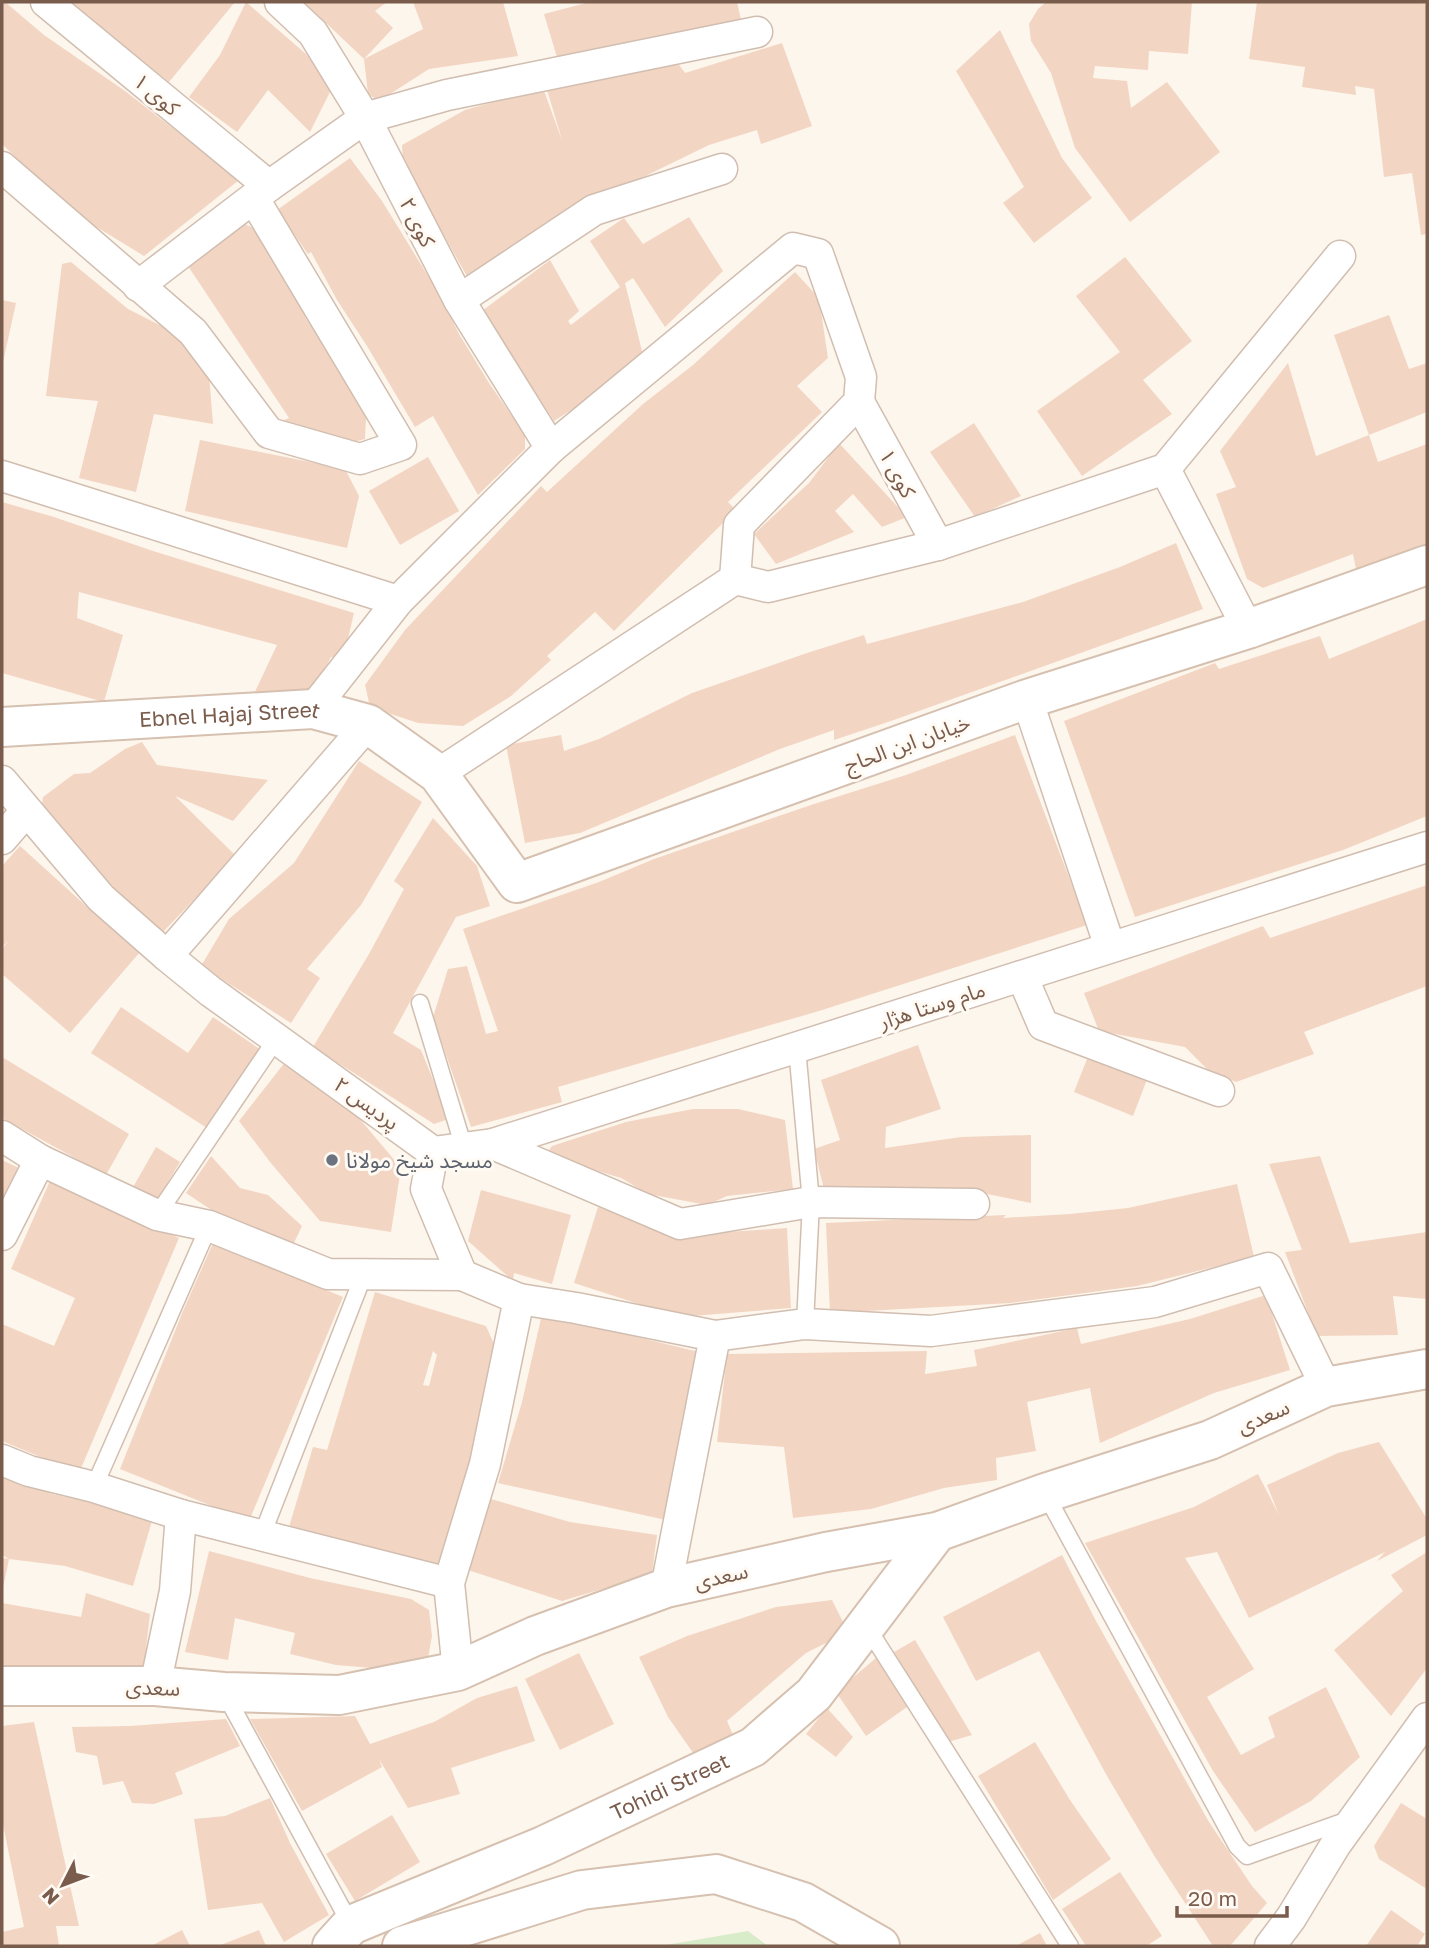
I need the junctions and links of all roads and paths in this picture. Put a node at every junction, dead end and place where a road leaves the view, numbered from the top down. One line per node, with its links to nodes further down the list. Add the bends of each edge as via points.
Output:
1 (46, 2): 7 (street, کوی ۱)
2 (280, 2): 4 (street, کوی ۲, via 313,33)
3 (757, 32): 4 (street, via 447,95)
4 (365, 118): 7 (street); 10 (street, کوی ۲)
5 (2, 167): 9 (street)
6 (722, 169): 10 (street, via 594,210)
7 (261, 192): 9 (street); 9 (street, کوی ۱, via 401,444 360,459 269,433 193,332)
8 (1340, 256): 13 (street)
9 (138, 286)
10 (458, 300): 12 (street, کوی ۲)
11 (859, 402): 12 (street, via 861,377 818,254 793,248); 15 (street, کوی ۱); 17 (street, via 739,525)
12 (551, 447): 18 (street)
13 (1166, 469): 15 (street); 19 (street)
14 (2, 476): 18 (street)
15 (937, 545): 17 (street, via 768,587)
16 (1427, 565): 19 (street, خیابان ابن الحاج)
17 (735, 579): 24 (street)
18 (398, 601): 21 (street)
19 (1248, 629): 20 (street, خیابان ابن الحاج)
20 (1027, 699): 24 (street, خیابان ابن الحاج, via 517,883); 29 (street)
21 (313, 709): 22 (street, Ebnel Hajaj Street); 23 (street, Ebnel Hajaj Street)
22 (368, 724): 24 (street, Ebnel Hajaj Street); 30 (street)
23 (2, 727)
24 (438, 774)
25 (2, 781): 26 (street, پردیس ۲)
26 (26, 811): 27 (street); 30 (street, پردیس ۲, via 101,898)
27 (2, 839)
28 (1427, 847): 29 (street, مام وستا هژار)
29 (1110, 947): 31 (street, مام وستا هژار)
30 (167, 956): 33 (street, پردیس ۲)
31 (1021, 976): 34 (street, مام وستا هژار); 35 (street, via 1043,1025)
32 (420, 1003): 37 (lane)
33 (277, 1038): 38 (street, پردیس ۲); 42 (lane)
34 (797, 1048): 37 (street, مام وستا هژار); 40 (lane)
35 (1219, 1091)
36 (2, 1136): 39 (street)
37 (479, 1146): 38 (street, مام وستا هژار); 40 (street, via 680,1224)
38 (433, 1152): 46 (street, via 426,1189)
39 (40, 1160): 42 (street); 44 (street)
40 (811, 1202): 41 (street); 48 (lane)
41 (974, 1205)
42 (157, 1215): 43 (street)
43 (209, 1226): 45 (street, via 328,1274); 53 (lane)
44 (2, 1235)
45 (364, 1274): 46 (street); 57 (lane)
46 (462, 1275): 47 (street)
47 (519, 1299): 49 (street); 58 (street, via 485,1464)
48 (805, 1324): 49 (street); 51 (street, via 932,1331 1156,1302 1268,1268)
49 (715, 1336): 59 (street)
50 (1427, 1369): 51 (street, سعدی)
51 (1326, 1387): 54 (street, سعدی, via 1210,1440)
52 (2, 1460): 53 (street)
53 (94, 1487): 55 (street)
54 (1045, 1493): 56 (street, سعدی); 66 (lane, via 1247,1857)
55 (181, 1515): 57 (street); 63 (street, via 175,1591)
56 (937, 1532): 59 (street, سعدی); 60 (street, Tohidi Street)
57 (262, 1535): 58 (street)
58 (449, 1583): 61 (street)
59 (666, 1588): 61 (street, سعدی, via 535,1636)
60 (867, 1627): 67 (street, Tohidi Street, via 814,1694 754,1747); 70 (lane)
61 (458, 1671): 64 (street, سعدی, via 340,1695)
62 (2, 1686): 63 (street, سعدی)
63 (155, 1686): 64 (street, سعدی)
64 (224, 1692): 67 (lane)
65 (1427, 1718): 66 (street)
66 (1355, 1818): 71 (street)
67 (342, 1935)
68 (402, 1946): 69 (street, via 582,1890 716,1874 803,1902)
69 (880, 1946)
70 (1070, 1946)
71 (1270, 1946)

